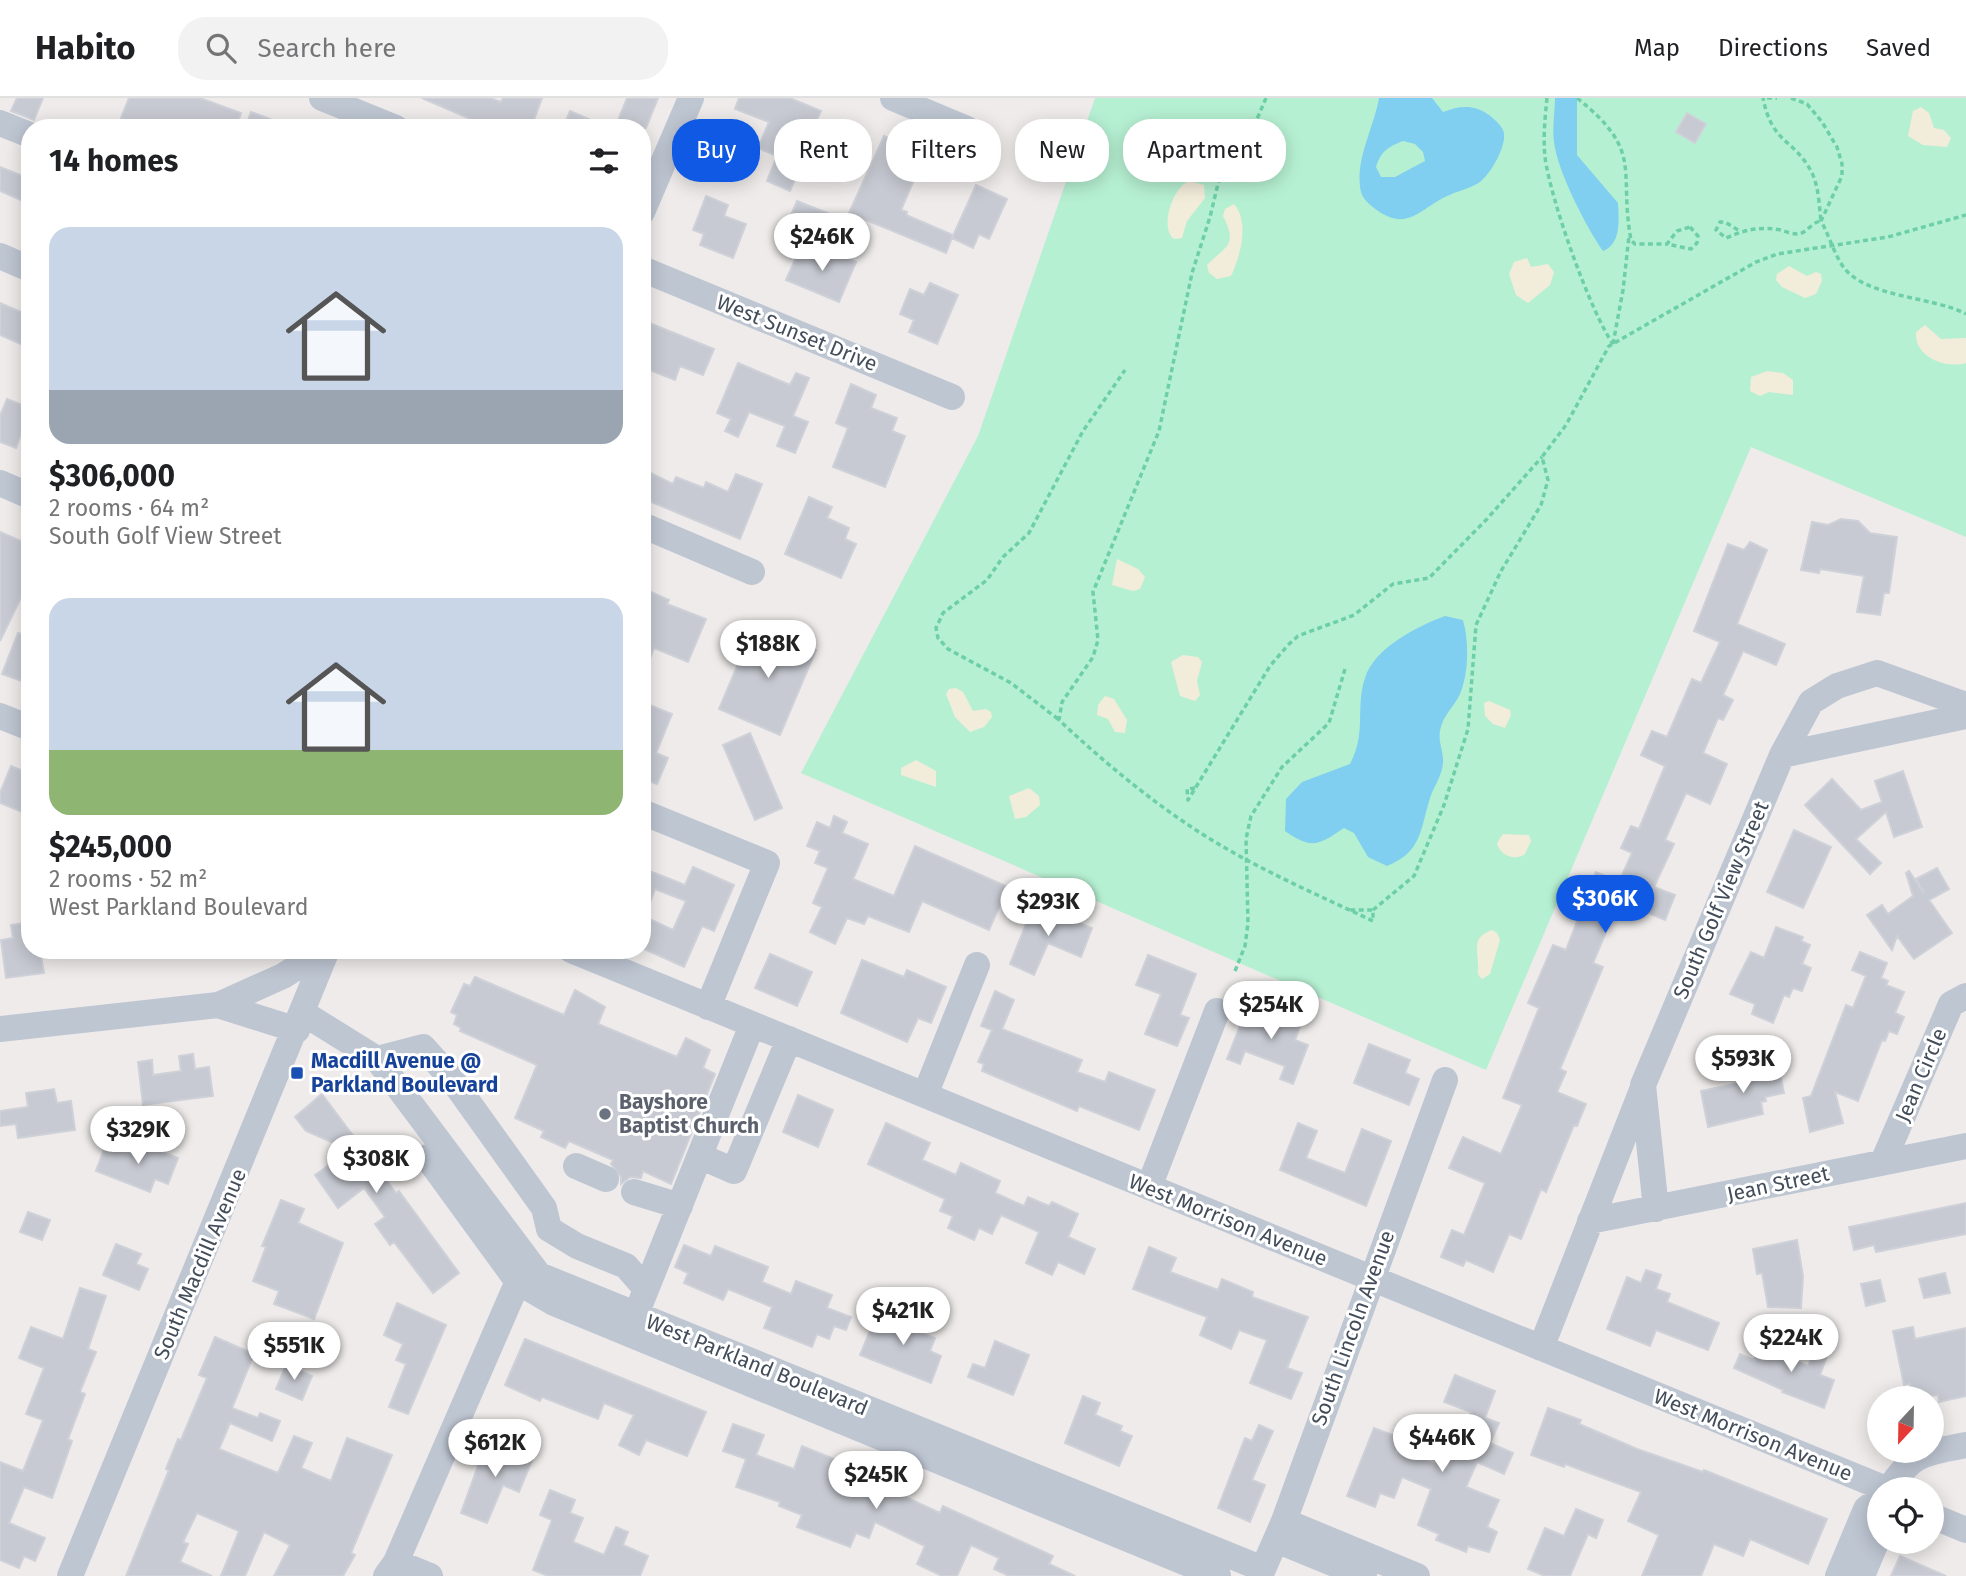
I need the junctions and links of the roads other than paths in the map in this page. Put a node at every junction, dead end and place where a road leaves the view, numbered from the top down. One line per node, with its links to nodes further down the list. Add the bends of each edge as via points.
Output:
1 (322, 98): 4 (street)
2 (691, 98): 8 (street)
3 (892, 98): 5 (street)
4 (374, 119)
5 (943, 119)
6 (0, 123): 7 (street)
7 (21, 131)
8 (651, 191)
9 (0, 256): 10 (street)
10 (21, 265)
11 (651, 273): 12 (street, West Sunset Drive)
12 (953, 397)
13 (0, 484): 14 (street)
14 (21, 492)
15 (651, 529): 16 (street)
16 (752, 572)
17 (1966, 705): 21 (street, South Golf View Street, via 1877,673 1837,686 1811,702)
18 (0, 716): 20 (street)
19 (1966, 716): 21 (street)
20 (21, 724)
21 (1782, 755): 38 (street, South Golf View Street)
22 (651, 816): 29 (street, via 767,863)
23 (311, 959): 28 (street, West Parkland Boulevard)
24 (323, 959): 31 (street, South Macdill Avenue)
25 (593, 959): 29 (street, West Morrison Avenue)
26 (976, 965): 39 (street)
27 (1966, 996): 42 (street, Jean Circle, via 1951,1004)
28 (218, 1005): 31 (street, West Parkland Boulevard); 33 (street, West Parkland Boulevard)
29 (708, 1007): 32 (street, West Morrison Avenue)
30 (1217, 1012): 45 (street)
31 (300, 1022): 34 (street, West Parkland Boulevard); 68 (street, South Macdill Avenue)
32 (752, 1025): 35 (street, West Morrison Avenue); 41 (street)
33 (0, 1029)
34 (343, 1039): 36 (street, West Parkland Boulevard); 51 (street, West Parkland Boulevard)
35 (789, 1040): 39 (street, West Morrison Avenue); 41 (street, via 734,1171)
36 (377, 1059): 50 (street, via 423,1047 451,1078 544,1208); 51 (street, West Parkland Boulevard)
37 (1445, 1080): 52 (street, South Lincoln Avenue)
38 (1643, 1085): 48 (street, South Golf View Street); 49 (street, South Golf View Street)
39 (925, 1095): 45 (street, West Morrison Avenue)
40 (1966, 1146): 42 (street, Jean Street)
41 (702, 1157): 47 (street)
42 (1883, 1162): 48 (street, Jean Street)
43 (576, 1166): 44 (street)
44 (606, 1179)
45 (1149, 1187): 52 (street, West Morrison Avenue)
46 (634, 1192): 47 (street)
47 (680, 1206): 53 (street)
48 (1656, 1209): 49 (street, Jean Street)
49 (1590, 1221): 55 (street, South Golf View Street)
50 (549, 1229): 51 (street); 53 (street, via 626,1266)
51 (521, 1265): 54 (street, West Parkland Boulevard); 66 (street); 70 (street, West Parkland Boulevard, via 554,1303)
52 (1370, 1278): 55 (street, West Morrison Avenue); 63 (street, South Lincoln Avenue)
53 (646, 1289): 54 (street)
54 (636, 1317): 67 (street, West Parkland Boulevard)
55 (1541, 1348): 58 (street, West Morrison Avenue)
56 (1966, 1444): 57 (street, via 1919,1455)
57 (1896, 1477)
58 (1867, 1481)
59 (1944, 1506): 61 (street)
60 (1867, 1508): 73 (street)
61 (1966, 1514)
62 (1944, 1521): 64 (street)
63 (1280, 1530): 67 (street, South Lincoln Avenue); 71 (street); 72 (street)
64 (1966, 1530)
65 (1871, 1554): 74 (street)
66 (391, 1569): 69 (street)
67 (1262, 1572)
68 (70, 1576)
69 (430, 1576)
70 (1218, 1576)
71 (1364, 1576)
72 (1417, 1576)
73 (1838, 1576)
74 (1862, 1576)

